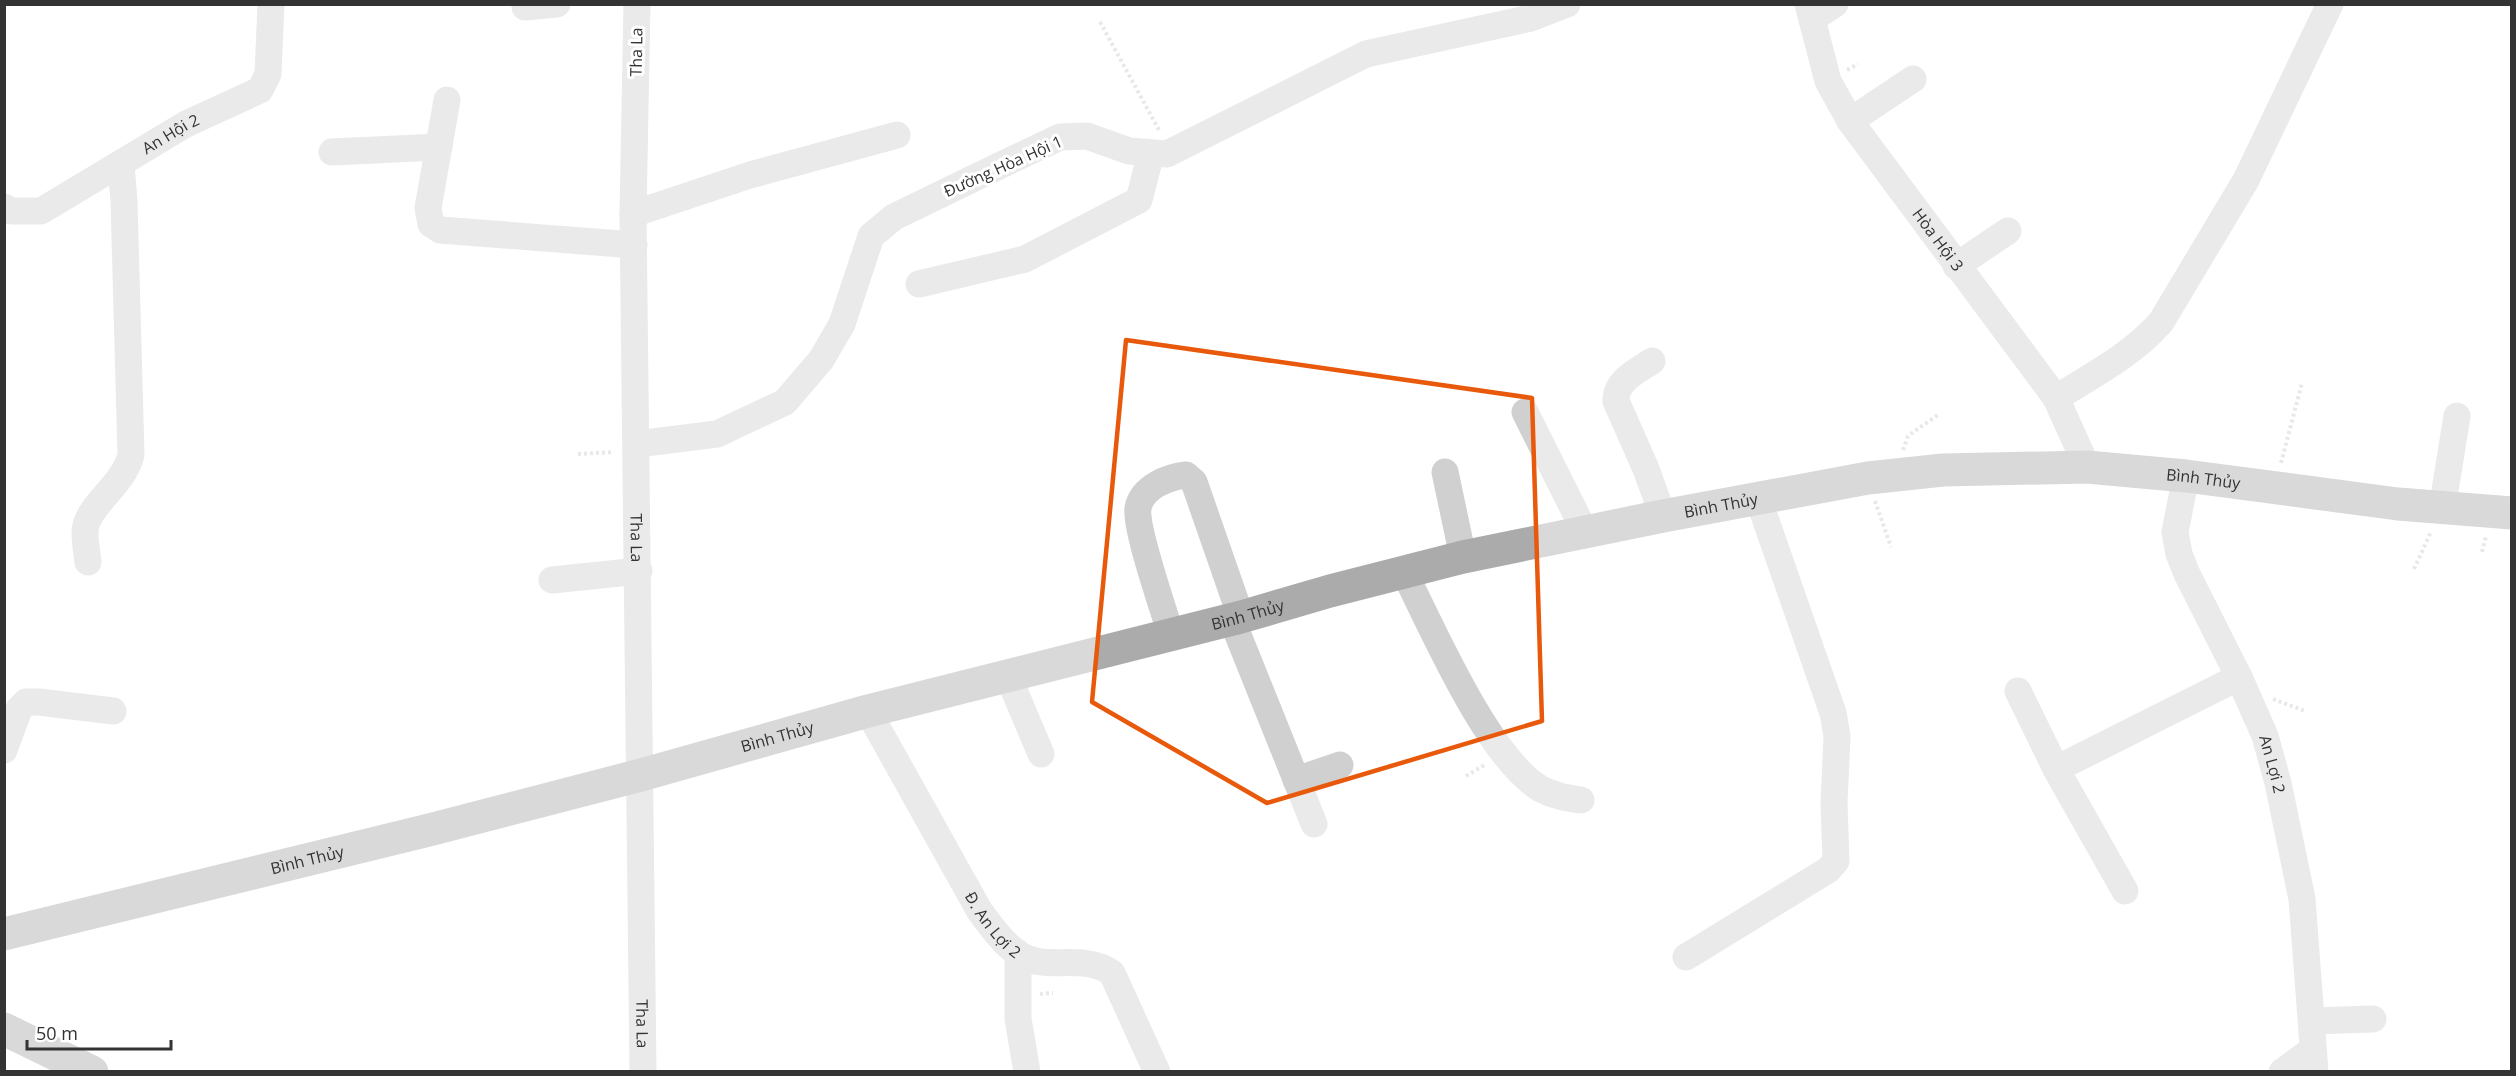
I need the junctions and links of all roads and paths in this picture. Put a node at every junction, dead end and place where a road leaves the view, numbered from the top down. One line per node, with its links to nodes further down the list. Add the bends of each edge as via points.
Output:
1 (271, 4): 17 (street, An Hội 2, via 268,74 260,90 186,124)
2 (557, 4): 7 (street)
3 (637, 4): 19 (street, Tha La)
4 (1567, 4): 16 (street, via 1530,18 1366,54)
5 (1835, 4): 8 (street)
6 (2331, 4): 26 (street, via 2246,180 2161,322 2124,356)
7 (525, 8)
8 (1810, 12): 12 (street, Hòa Hội 3, via 1828,81)
9 (1100, 22): 16 (path)
10 (1913, 79): 12 (street)
11 (447, 100): 14 (street)
12 (1850, 121): 22 (street, Hòa Hội 3)
13 (897, 135): 19 (street, via 758,172)
14 (439, 147): 15 (street); 21 (street, via 428,207 431,224 440,230)
15 (332, 152)
16 (1161, 152): 23 (street, via 1139,201 1025,259); 30 (street, Đường Hòa Hội 1, via 1130,151 1087,136 1060,138 894,217 871,236 843,324 821,360 785,402 717,434)
17 (121, 164): 18 (street, An Hội 2, via 40,210 11,211); 44 (street, via 131,455 127,470 90,516 86,526)
18 (4, 207)
19 (633, 214): 21 (street, Tha La)
20 (2008, 231): 22 (street)
21 (634, 245): 30 (street, Tha La)
22 (1956, 266): 26 (street, Hòa Hội 3)
23 (919, 284)
24 (1652, 361): 40 (street, via 1615,391)
25 (2302, 383): 36 (path)
26 (2056, 398): 32 (street, Hòa Hội 3)
27 (1525, 412): 41 (street)
28 (1939, 414): 35 (path, via 1908,436)
29 (2457, 416): 38 (street)
30 (637, 447): 31 (path); 46 (street, Tha La)
31 (578, 454)
32 (2087, 467): 34 (main road, Bình Thủy); 35 (main road, Bình Thủy, via 1943,470)
33 (1445, 472): 43 (street)
34 (2186, 476): 36 (main road, Bình Thủy); 52 (street, An Lợi 2, via 2175,532 2179,554)
35 (1881, 477): 37 (main road, Bình Thủy); 42 (path)
36 (2275, 487): 38 (main road, Bình Thủy)
37 (1758, 498): 40 (main road, Bình Thủy); 67 (street, via 1833,713 1837,736 1836,861 1828,870)
38 (2442, 509): 39 (main road, Bình Thủy); 45 (path)
39 (2511, 513)
40 (1663, 516): 41 (main road, Bình Thủy)
41 (1585, 532): 43 (main road, Bình Thủy)
42 (1891, 547)
43 (1463, 557): 47 (main road, Bình Thủy)
44 (88, 562)
45 (2414, 569)
46 (639, 571): 48 (street); 60 (street, Tha La)
47 (1404, 572): 49 (main road, Bình Thủy); 62 (street, via 1466,694 1505,752 1540,788)
48 (552, 580)
49 (1236, 619): 50 (main road, Bình Thủy); 50 (street, via 1194,482 1186,475 1171,477 1146,492 1138,507 1140,527); 61 (street)
50 (1171, 635): 51 (main road, Bình Thủy)
51 (1008, 676): 55 (main road, Bình Thủy); 57 (street)
52 (2239, 677): 59 (street); 69 (street, An Lợi 2, via 2265,736 2278,783 2302,899)
53 (2018, 691): 59 (street)
54 (113, 711): 56 (street, via 26,702 18,709)
55 (868, 711): 60 (main road, Bình Thủy); 66 (street, Đ. An Lợi 2, via 979,910)
56 (4, 750)
57 (1041, 754)
58 (1340, 765): 61 (street)
59 (2055, 769): 64 (street)
60 (640, 775): 65 (main road, Bình Thủy); 73 (street, Tha La)
61 (1296, 780): 63 (street)
62 (1581, 800)
63 (1314, 824)
64 (2125, 891)
65 (4, 934)
66 (1018, 953): 74 (street, via 1018,1018); 75 (street, Đ. An Lợi 2, via 1038,962 1087,962 1112,973)
67 (1686, 957)
68 (2373, 1019): 69 (street)
69 (2312, 1021): 71 (street, An Lợi 2)
70 (4, 1029): 72 (main road)
71 (2314, 1060): 76 (street)
72 (92, 1071)
73 (643, 1071)
74 (1027, 1071)
75 (1157, 1071)
76 (2282, 1071)

